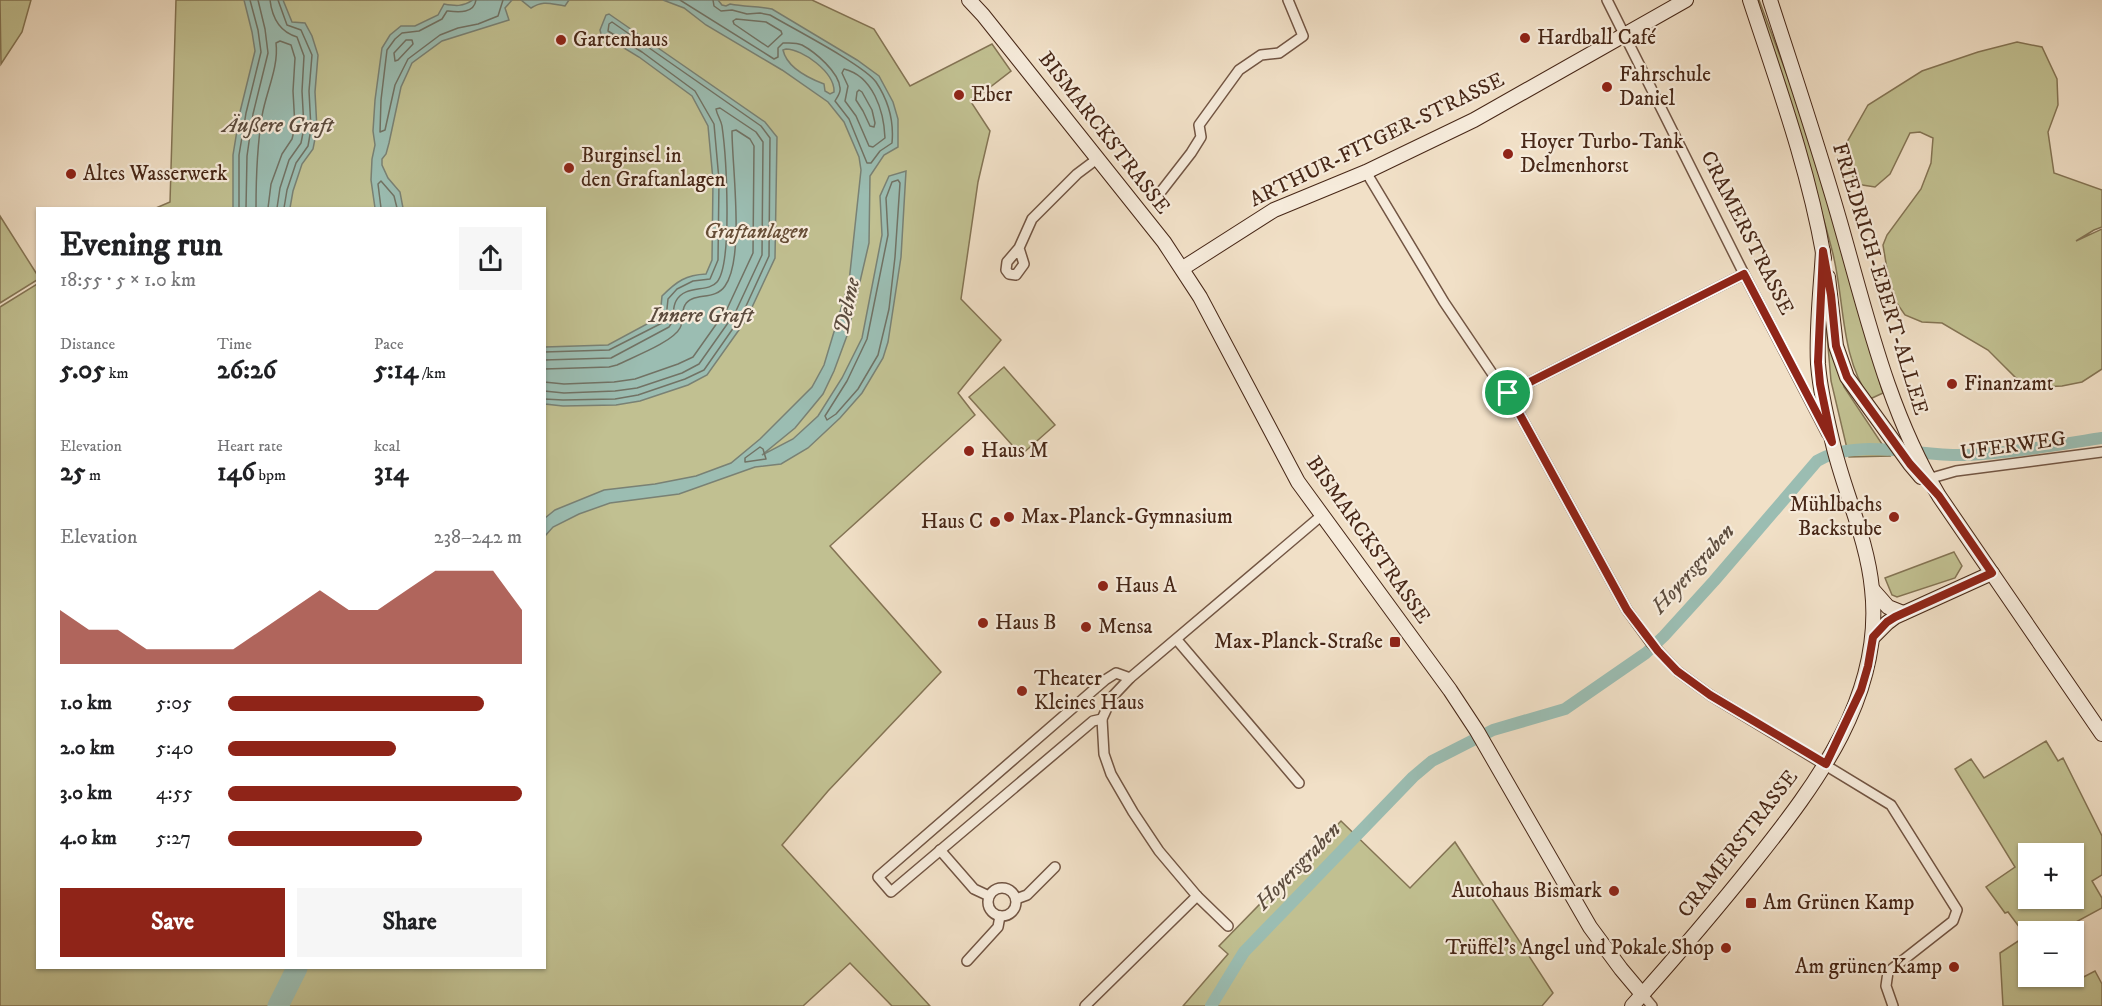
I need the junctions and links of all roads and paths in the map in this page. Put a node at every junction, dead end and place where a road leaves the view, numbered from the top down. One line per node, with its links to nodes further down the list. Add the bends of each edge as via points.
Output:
1 (969, 0): 8 (main road, BISMARCKSTRASSE)
2 (1288, 0): 10 (street, via 1303,36 1279,53 1261,55 1239,70 1199,125 1201,137 1191,153)
3 (1607, 0): 7 (street, CRAMERSTRASSE)
4 (1686, 0): 7 (main road, ARTHUR-FITGER-STRASSE)
5 (1750, 0): 12 (main road, FRIEDRICH-EBERT-ALLEE, via 1788,118)
6 (1770, 0): 18 (main road, FRIEDRICH-EBERT-ALLEE, via 1840,220 1881,366)
7 (1624, 34): 9 (main road, ARTHUR-FITGER-STRASSE, via 1487,113); 14 (street, CRAMERSTRASSE)
8 (1097, 159): 11 (street, via 1032,219); 13 (main road, BISMARCKSTRASSE)
9 (1366, 172): 13 (main road, ARTHUR-FITGER-STRASSE, via 1274,210); 15 (street, via 1444,302)
10 (1156, 198)
11 (1019, 248)
12 (1823, 251): 16 (main road, via 1818,362); 18 (main road, FRIEDRICH-EBERT-ALLEE, via 1839,357 1847,377 1897,447)
13 (1183, 268): 21 (main road, BISMARCKSTRASSE, via 1298,482)
14 (1744, 274): 15 (street); 16 (street, CRAMERSTRASSE)
15 (1508, 393): 30 (street, via 1627,610 1651,643 1677,671 1710,695)
16 (1835, 451): 23 (main road, CRAMERSTRASSE, via 1865,549)
17 (2102, 452): 19 (street, UFERWEG)
18 (1913, 456): 19 (main road, FRIEDRICH-EBERT-ALLEE); 20 (main road, FRIEDRICH-EBERT-ALLEE)
19 (1928, 478): 20 (main road, FRIEDRICH-EBERT-ALLEE)
20 (1939, 496): 22 (main road)
21 (1321, 516): 26 (street); 40 (main road, BISMARCKSTRASSE, via 1450,690 1590,927)
22 (1992, 573): 24 (main road); 29 (main road)
23 (1873, 590): 24 (main road, via 1888,606); 25 (main road, CRAMERSTRASSE)
24 (1903, 613): 25 (main road)
25 (1873, 637): 30 (main road, CRAMERSTRASSE, via 1861,690)
26 (1176, 640): 27 (street); 31 (street)
27 (1130, 678): 28 (street, via 1112,697); 32 (street, via 1116,673 1105,680 878,877 891,892)
28 (1102, 719): 32 (street, via 1093,721); 35 (street, via 1104,754 1111,774 1159,851)
29 (2102, 734)
30 (1826, 764): 40 (main road, CRAMERSTRASSE, via 1791,817); 44 (street, via 1891,805 1957,910 1953,921 1888,972 1886,986)
31 (1299, 783)
32 (940, 850): 34 (street, via 974,890)
33 (1055, 867): 36 (street, via 1027,895)
34 (989, 896): 36 (street, via 996,889 1007,889); 37 (street, via 990,910)
35 (1197, 896): 38 (street); 41 (street)
36 (1016, 899): 37 (street, via 1012,912)
37 (1000, 916): 39 (street, via 999,927)
38 (1228, 926)
39 (967, 962)
40 (1642, 994): 42 (main road, CRAMERSTRASSE); 43 (street)
41 (1085, 1006)
42 (1632, 1006)
43 (1652, 1006)
44 (1893, 1006)

